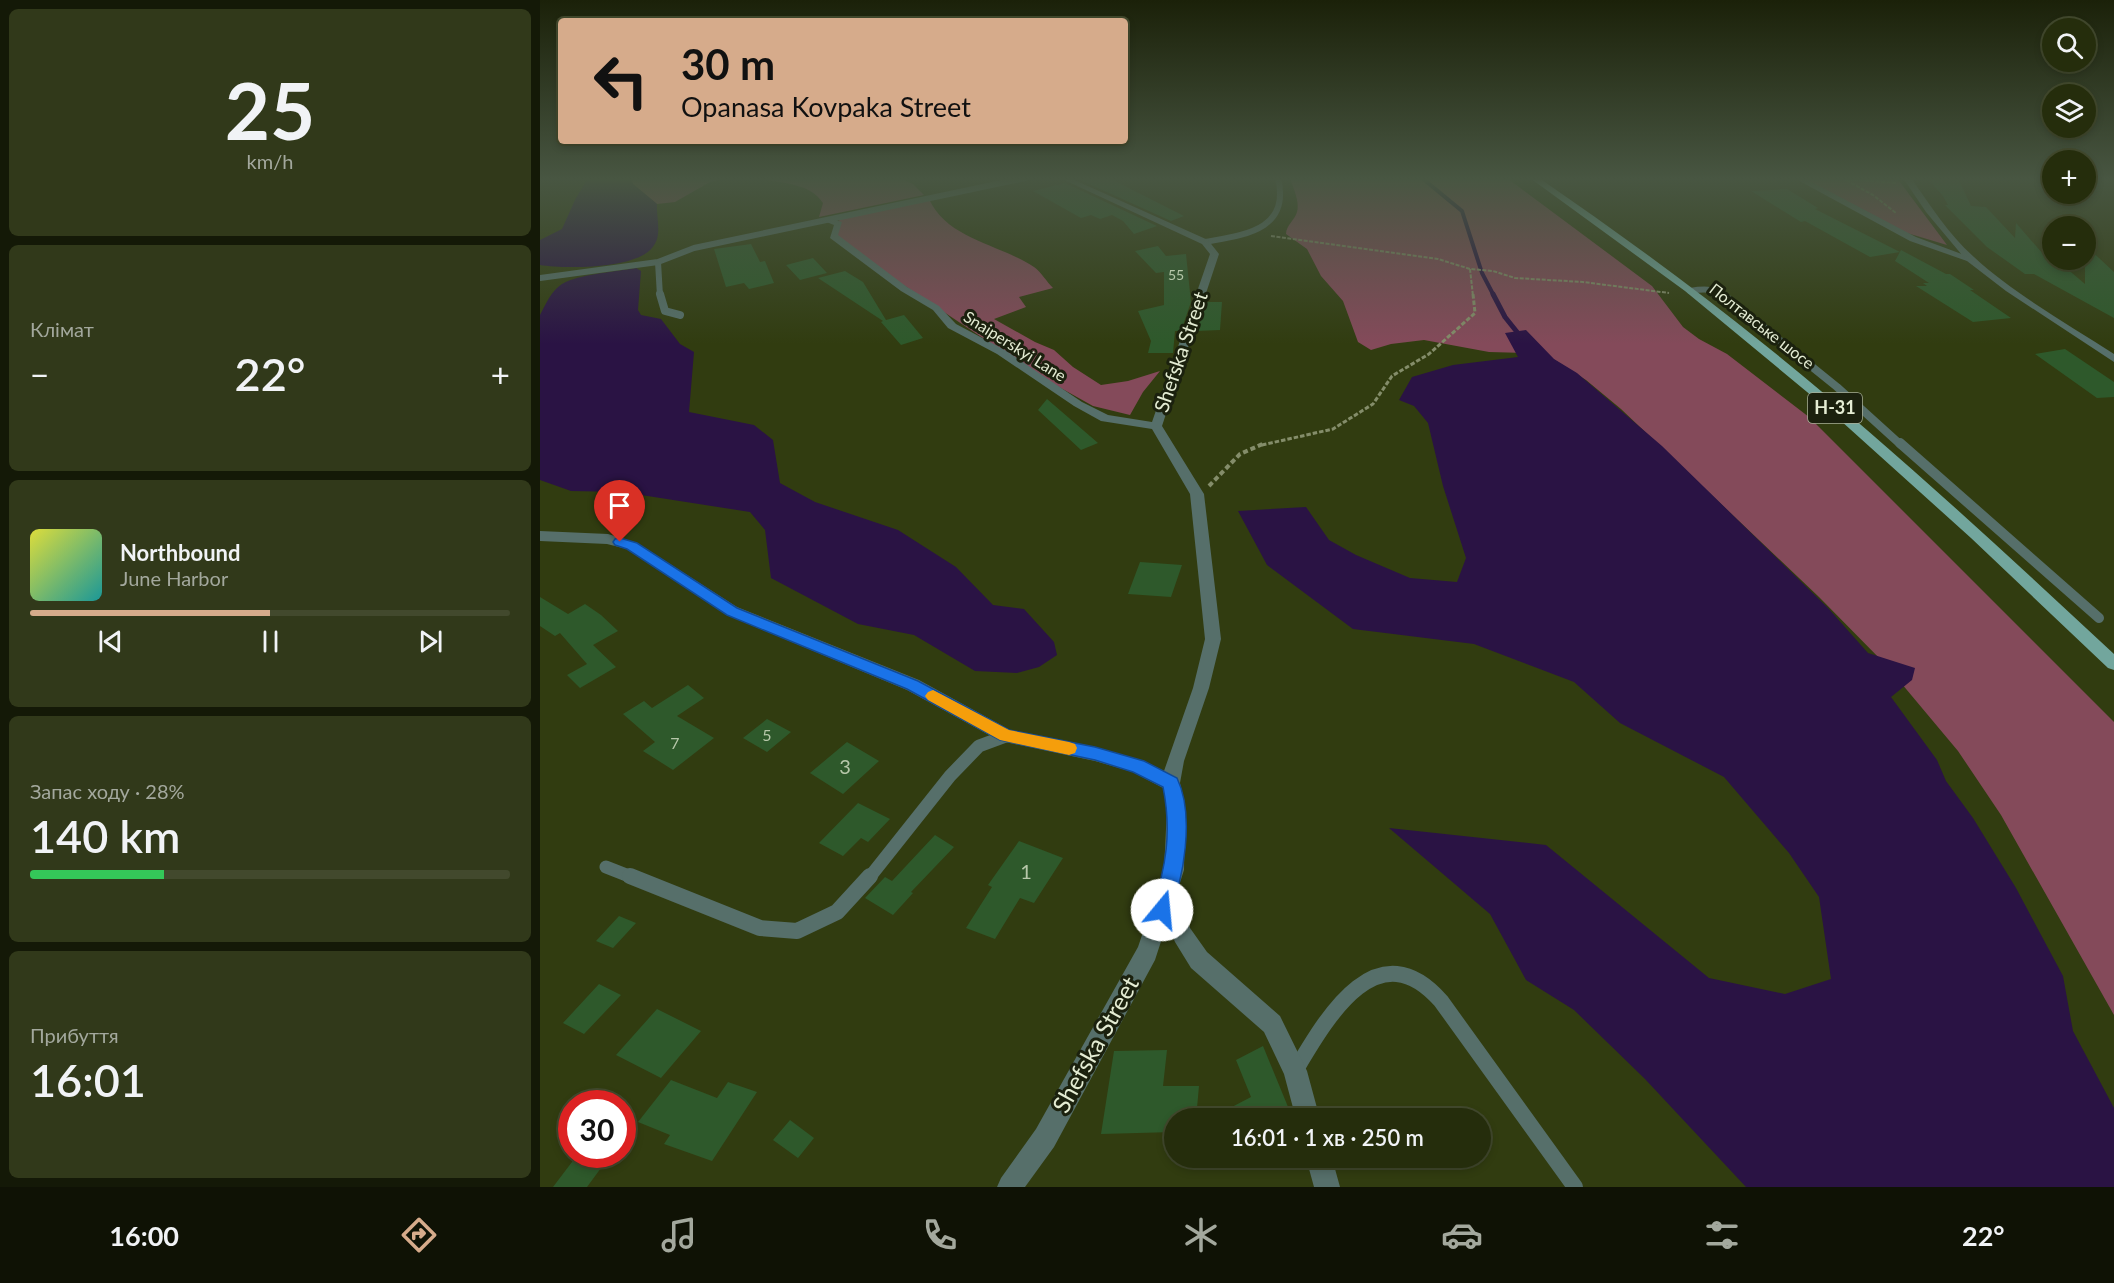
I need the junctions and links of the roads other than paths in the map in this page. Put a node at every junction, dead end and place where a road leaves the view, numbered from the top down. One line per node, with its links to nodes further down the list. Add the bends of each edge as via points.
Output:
1 (766, 233): 10 (lane, via 694,248)
2 (834, 233): 15 (street, Snaiperskyi Lane, via 886,277 936,308 952,326 1001,352 1078,404 1105,418)
3 (1186, 233): 8 (street)
4 (1251, 233): 8 (lane)
5 (1610, 233): 12 (main road, Полтавське шосе / Н-31)
6 (1902, 233): 9 (street)
7 (1949, 233): 9 (street)
8 (1205, 242): 15 (street, Shefska Street, via 1215,254)
9 (1970, 259): 14 (street)
10 (657, 262): 11 (lane); 13 (lane, via 660,299 665,311)
11 (540, 278)
12 (1690, 291): 17 (lane, via 1719,292 1798,354); 18 (main road, Полтавське шосе / Н-31, via 1864,433)
13 (680, 315)
14 (2114, 359)
15 (1156, 426): 20 (street, Shefska Street, via 1197,494 1213,639)
16 (540, 536): 19 (street, via 608,539 632,546 732,611 912,685)
17 (2099, 618)
18 (2114, 664)
19 (1006, 736): 20 (street, via 1138,766); 21 (lane, via 978,746 837,912 797,931 760,928)
20 (1171, 783): 22 (street, Shefska Street, via 1177,837 1174,870)
21 (606, 867)
22 (1166, 896): 23 (street, via 1182,935 1199,960 1272,1024); 26 (street, Shefska Street, via 1147,952 1045,1138)
23 (1295, 1071): 24 (street); 28 (lane, via 1328,1017 1366,980 1400,973 1417,979 1431,990)
24 (1305, 1108)
25 (1322, 1168): 27 (street)
26 (1010, 1187)
27 (1327, 1187)
28 (1575, 1187)

